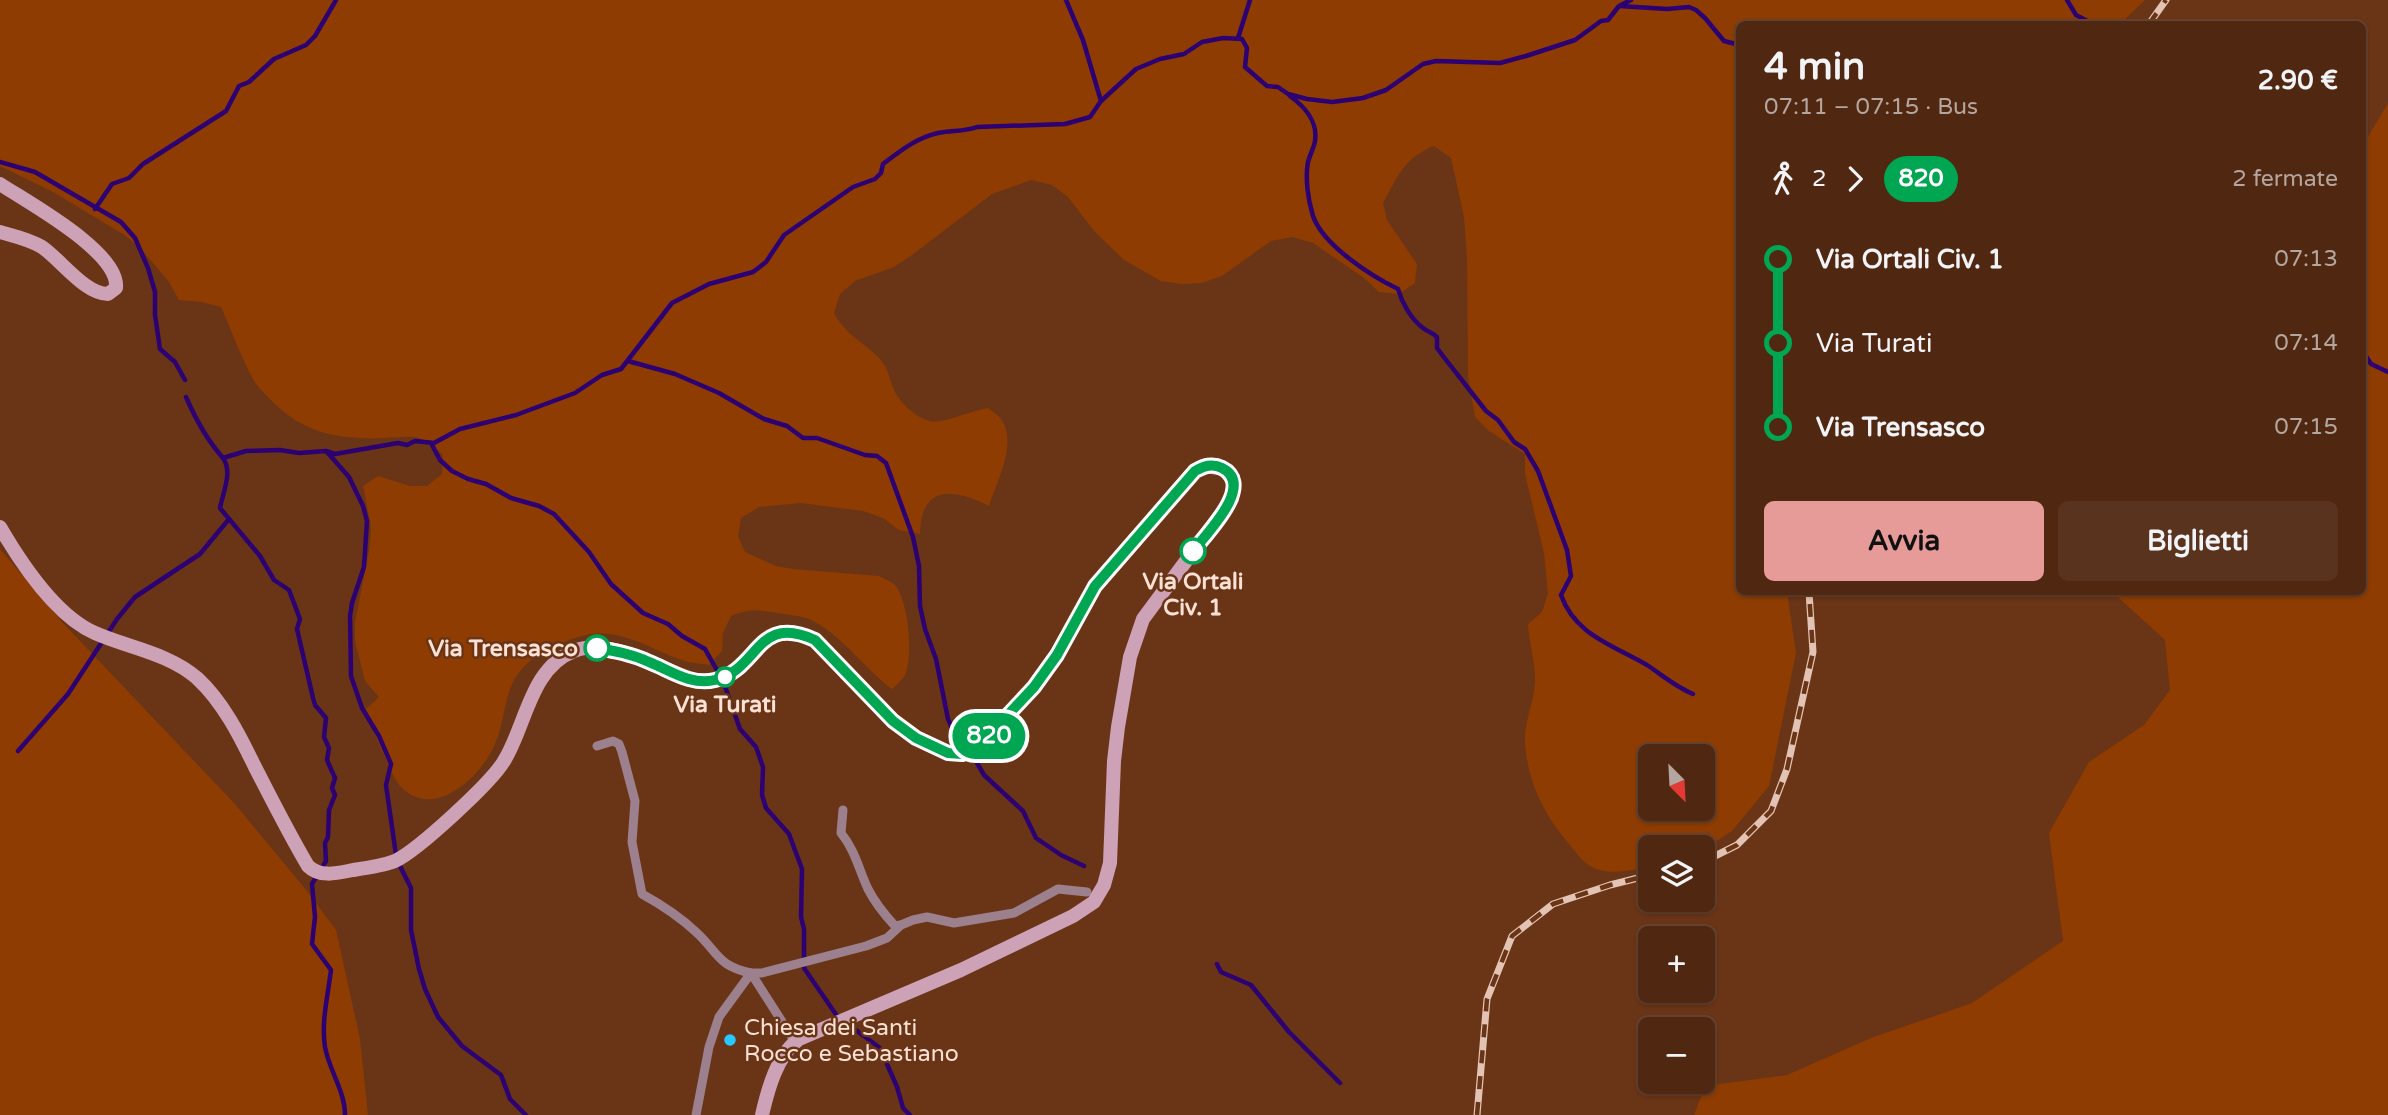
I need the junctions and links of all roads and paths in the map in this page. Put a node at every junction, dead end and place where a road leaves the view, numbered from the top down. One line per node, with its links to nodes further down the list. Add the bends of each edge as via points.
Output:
1 (0, 184): 2 (main road, via 65,226 102,257 114,271 116,288 108,294 98,293 40,246)
2 (0, 232)
3 (0, 527): 9 (main road, via 42,587 79,624 173,661 197,678 229,718 307,866 316,872 335,873 385,864 406,855 495,777 550,666 576,650 619,651 695,681 712,681 726,677 769,638 783,631 799,632 815,640 893,721 916,738 948,753 977,748 1034,687 1095,586 1195,471 1207,466 1224,469 1234,482 1232,499 1135,636 1114,761 1110,863 1100,894 1073,916 1032,937)
4 (597, 746): 8 (street, via 613,741 623,755 635,801 632,842 642,894 670,910 724,964)
5 (843, 810): 7 (street, via 841,833 867,888 881,911 895,926)
6 (1087, 892): 7 (street, via 1059,889 1014,913 954,923 927,917)
7 (901, 925): 8 (street, via 887,938 866,946)
8 (751, 972): 9 (street); 10 (street, via 719,1017)
9 (795, 1042): 11 (main road, via 780,1063)
10 (696, 1115)
11 (762, 1115)

